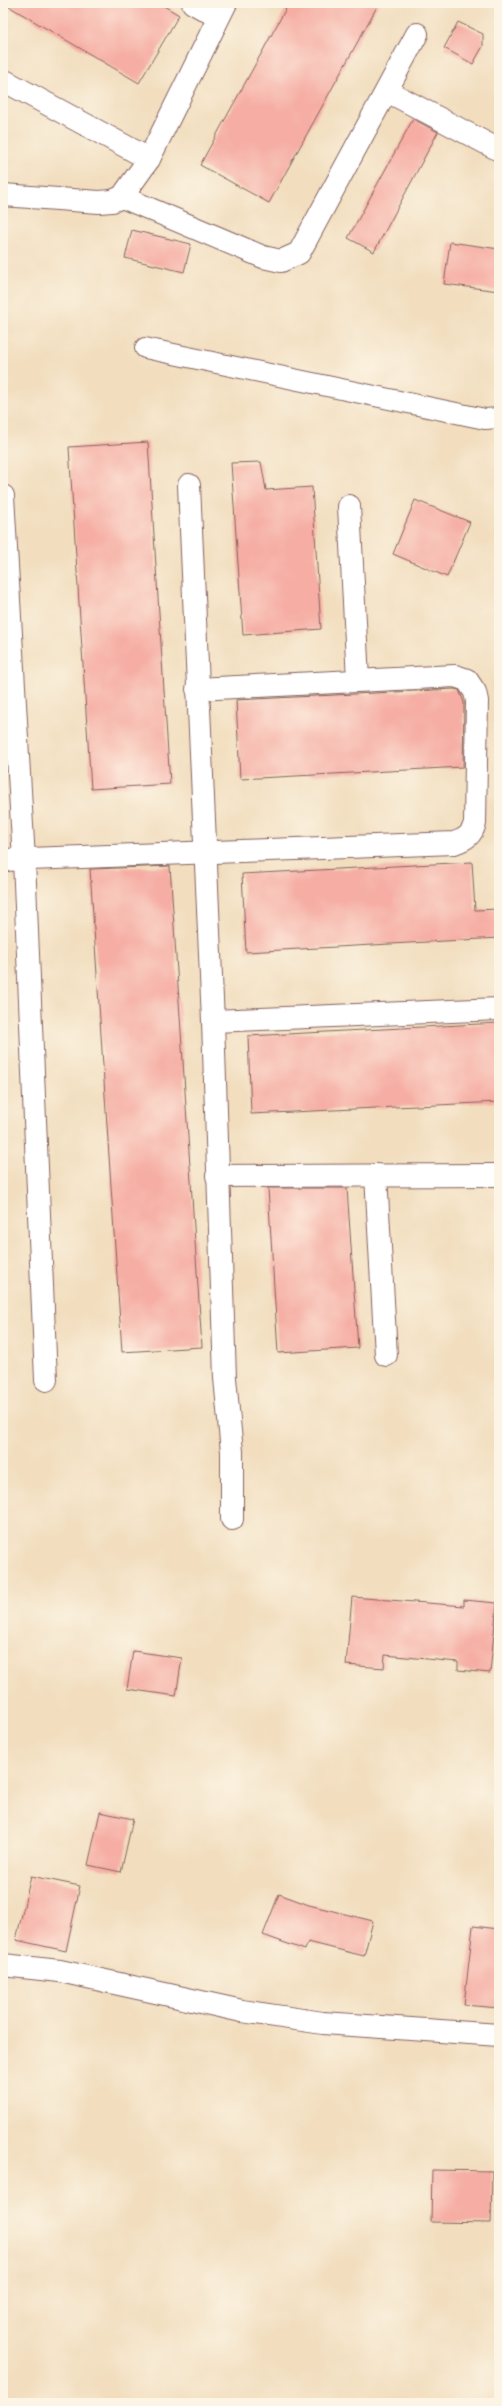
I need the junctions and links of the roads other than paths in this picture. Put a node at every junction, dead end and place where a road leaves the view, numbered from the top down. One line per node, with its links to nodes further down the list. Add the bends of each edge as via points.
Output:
1 (192, 3): 2 (street)
2 (222, 10): 7 (street)
3 (417, 34): 5 (street)
4 (3, 80): 7 (street)
5 (387, 91): 6 (street); 9 (street, via 299,253 281,260 263,257)
6 (499, 150)
7 (148, 159): 9 (street)
8 (3, 195): 9 (street, via 99,202)
9 (122, 197)
10 (144, 348): 11 (lane, via 485,419)
11 (499, 418)
12 (188, 485): 16 (street)
13 (3, 496): 19 (street)
14 (349, 506): 15 (street)
15 (358, 680): 16 (street); 17 (street, via 455,676 472,684 477,701 475,822 469,836 454,843)
16 (197, 689): 17 (street)
17 (204, 852): 19 (street); 21 (street)
18 (3, 860): 19 (street)
19 (24, 860): 26 (street)
20 (499, 1009): 21 (street)
21 (213, 1021): 24 (street)
22 (376, 1175): 23 (street); 24 (street); 25 (street)
23 (499, 1175)
24 (217, 1176): 27 (street, via 225,1378 232,1452)
25 (386, 1355)
26 (46, 1380)
27 (232, 1519)
28 (3, 1965): 29 (street, via 60,1971 242,2011 323,2023)
29 (499, 2035)

